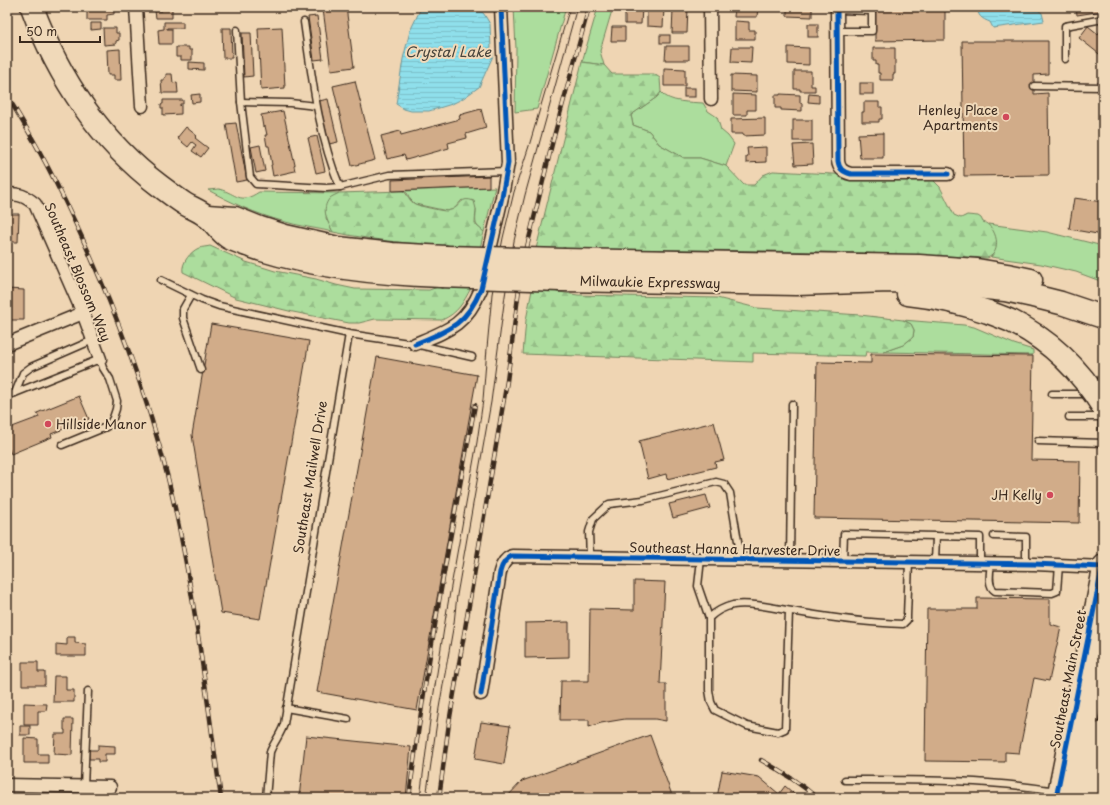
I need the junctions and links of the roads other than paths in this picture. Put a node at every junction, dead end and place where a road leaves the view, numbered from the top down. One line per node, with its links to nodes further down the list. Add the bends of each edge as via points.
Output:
1 (32, 7): 21 (highway, Milwaukie Expressway, bridge, via 59,68 103,132 160,186 207,216 235,218 285,236 338,248 392,254 443,267)
2 (136, 7): 15 (street)
3 (501, 7): 17 (street)
4 (710, 7): 13 (street)
5 (837, 9): 9 (street); 9 (lane, via 872,11 872,31)
6 (1103, 19): 10 (lane, via 1065,26)
7 (304, 22): 16 (lane)
8 (237, 30): 14 (lane)
9 (837, 31): 18 (street, via 840,169 851,174)
10 (1065, 59)
11 (1034, 86): 12 (lane)
12 (1103, 87)
13 (711, 99)
14 (241, 102): 16 (lane); 19 (lane, via 250,177 256,184)
15 (142, 106)
16 (316, 106): 19 (lane)
17 (508, 167): 19 (lane, via 389,175); 31 (street, via 477,298 461,321)
18 (948, 174)
19 (340, 187)
20 (7, 194): 26 (street, Southeast Blossom Way, via 19,194 34,204)
21 (563, 270): 23 (highway, Milwaukie Expressway); 25 (highway, Milwaukie Expressway, via 890,265 956,268 1036,281)
22 (161, 280): 24 (lane)
23 (796, 284): 27 (highway, Milwaukie Expressway, via 890,281 976,286 1033,296); 40 (highway, bridge, via 924,296 988,312 1012,322 1053,348 1083,378)
24 (191, 295): 28 (lane, via 219,306); 34 (lane, via 183,308 183,318)
25 (1103, 302)
26 (83, 313): 29 (street, Southeast Blossom Way); 30 (street)
27 (1103, 317)
28 (348, 334): 31 (lane); 64 (lane, Southeast Mailwell Drive)
29 (93, 340): 33 (street, Southeast Blossom Way); 35 (lane, via 31,367 23,373)
30 (7, 344)
31 (415, 344): 32 (lane)
32 (472, 357)
33 (100, 359): 35 (lane); 45 (lane, via 117,401 113,418 106,427)
34 (200, 370)
35 (15, 394): 38 (lane)
36 (1052, 394): 37 (lane)
37 (1103, 395)
38 (7, 396)
39 (792, 404): 51 (lane)
40 (1102, 411): 41 (lane); 42 (lane)
41 (1069, 417)
42 (1103, 434)
43 (1038, 441): 44 (lane)
44 (1103, 442)
45 (62, 445)
46 (936, 536): 52 (lane, via 844,534); 54 (lane); 55 (lane, via 980,537)
47 (994, 536): 56 (lane, via 1026,537)
48 (590, 558): 49 (street, Southeast Hanna Harvester Drive); 50 (lane, via 589,532 592,519 609,504 644,500 716,482 724,484 730,493); 63 (street, Southeast Hanna Harvester Drive, via 512,556 504,561 500,572)
49 (701, 559): 50 (street, Southeast Hanna Harvester Drive); 60 (lane, via 698,586)
50 (741, 560): 51 (street, Southeast Hanna Harvester Drive)
51 (790, 560): 52 (street, Southeast Hanna Harvester Drive)
52 (844, 561): 53 (street, Southeast Hanna Harvester Drive)
53 (909, 562): 54 (street, Southeast Hanna Harvester Drive); 59 (lane, via 907,620 903,624 843,620)
54 (935, 562): 55 (street, Southeast Hanna Harvester Drive)
55 (985, 563): 56 (street, Southeast Hanna Harvester Drive); 57 (lane, via 990,585 995,591 1052,593 1057,591)
56 (1026, 564): 57 (street, Southeast Hanna Harvester Drive)
57 (1059, 565): 58 (street, Southeast Hanna Harvester Drive)
58 (1103, 566): 71 (street, Southeast Main Street)
59 (789, 611): 60 (lane, via 752,605 732,606); 60 (lane, via 785,729 778,732 747,726 715,710 709,690)
60 (709, 618)
61 (1103, 644): 71 (main road)
62 (88, 691): 69 (lane)
63 (481, 694)
64 (286, 708): 65 (lane); 72 (lane, Southeast Mailwell Drive, via 282,730 270,752)
65 (348, 719)
66 (1103, 734): 73 (highway)
67 (845, 780): 71 (lane, via 992,783 1029,786)
68 (7, 785): 69 (street)
69 (84, 787): 70 (street)
70 (107, 791)
71 (1062, 796)
72 (266, 798)
73 (1090, 798)

